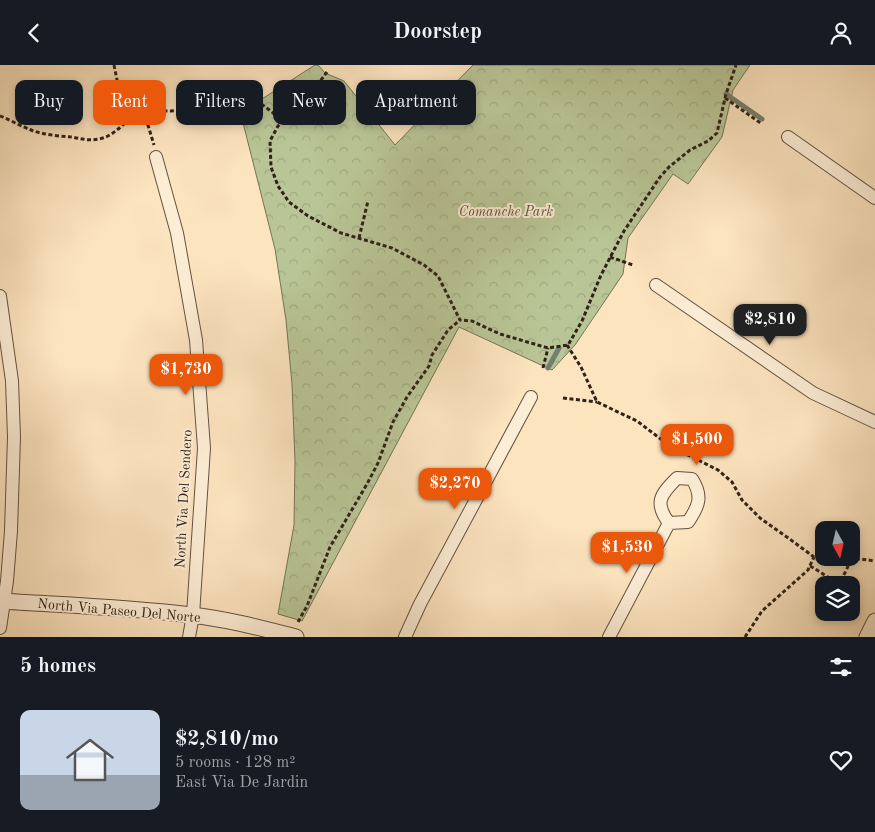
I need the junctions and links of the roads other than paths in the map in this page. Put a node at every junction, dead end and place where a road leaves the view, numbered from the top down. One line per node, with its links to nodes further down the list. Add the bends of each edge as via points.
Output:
1 (788, 137): 3 (street)
2 (156, 157): 10 (street, North Via Del Sendero, via 177,233 196,340 204,449)
3 (875, 198)
4 (656, 285): 7 (street, via 813,393)
5 (0, 296): 9 (street, via 12,381 14,437 11,531)
6 (532, 397): 15 (street)
7 (875, 422)
8 (669, 523): 16 (street)
9 (2, 601): 10 (street, North Via Paseo Del Norte); 12 (street)
10 (192, 615): 13 (street, North Via Del Sendero); 14 (street, North Via Paseo Del Norte)
11 (875, 621): 17 (street)
12 (0, 628)
13 (189, 637)
14 (296, 637)
15 (405, 637)
16 (609, 637)
17 (867, 637)

